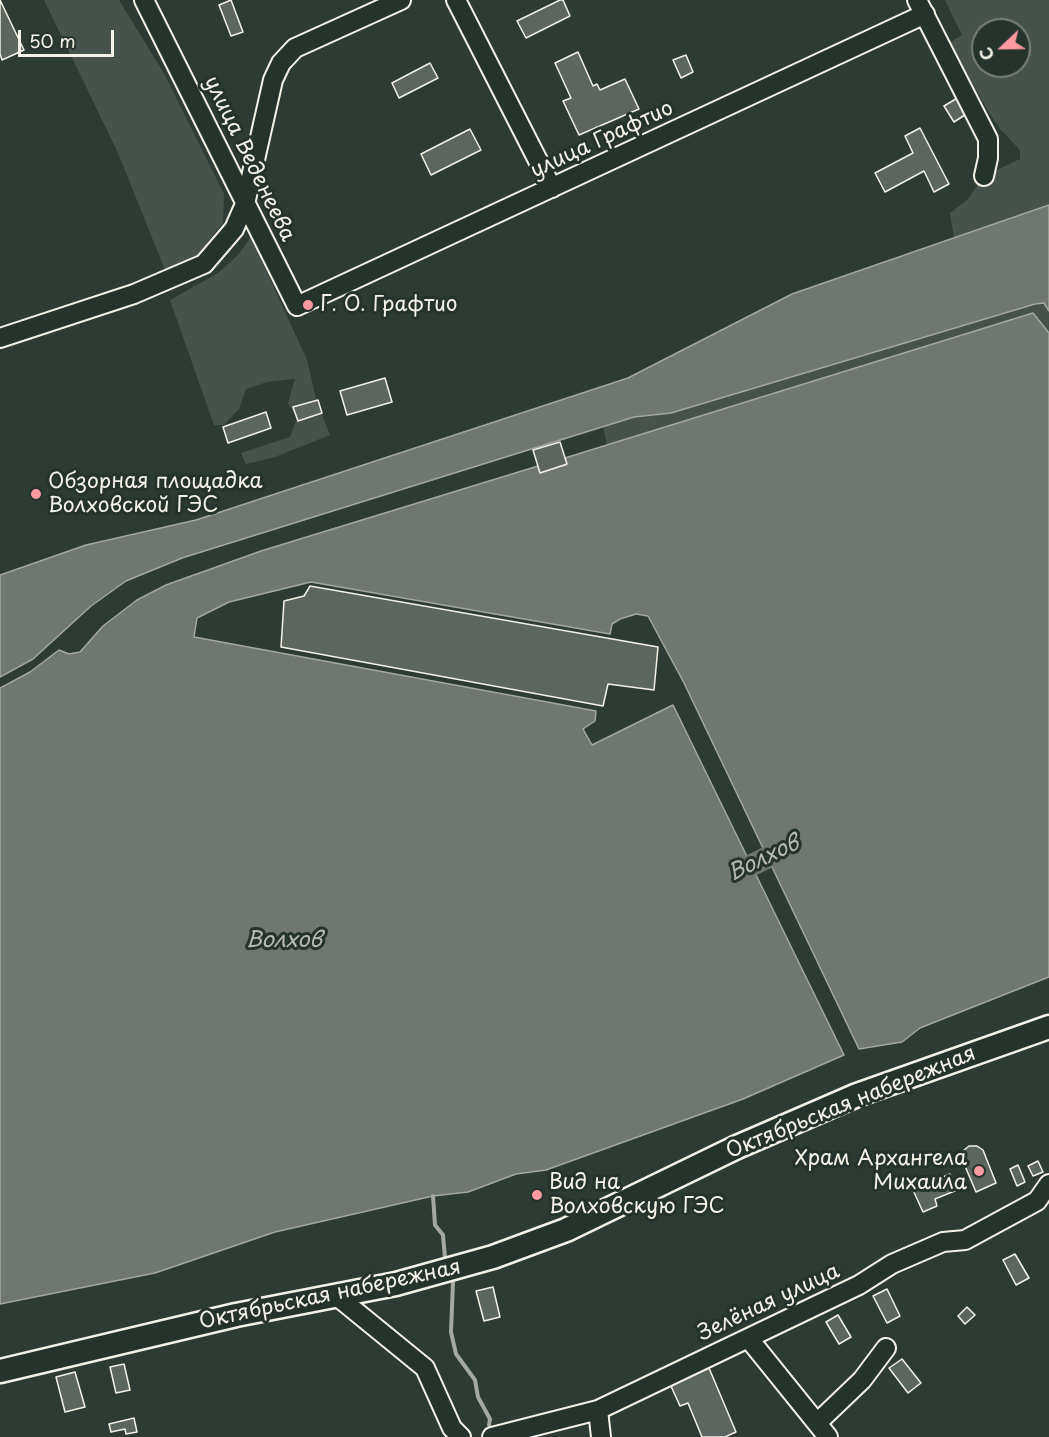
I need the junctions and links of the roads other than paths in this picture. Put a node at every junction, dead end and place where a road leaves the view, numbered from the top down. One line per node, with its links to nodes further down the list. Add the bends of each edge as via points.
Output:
1 (144, 0): 7 (street, улица Веденеева)
2 (401, 0): 7 (street, via 295,48 281,63 273,81)
3 (456, 0): 6 (street)
4 (921, 7): 5 (street, via 988,139); 6 (street, улица Графтио)
5 (984, 176)
6 (552, 188): 8 (street, улица Графтио)
7 (245, 204): 8 (street, улица Веденеева); 9 (street, via 234,229 204,264 134,294)
8 (297, 306)
9 (0, 338)
10 (1049, 1027): 12 (main road, Октябрьская набережная, via 857,1095 566,1230 493,1257)
11 (1049, 1184): 13 (street, Зелёная улица, via 1037,1202 965,1240 943,1242 892,1264 859,1285)
12 (338, 1297): 15 (main road, Октябрьская набережная, via 236,1315); 18 (street, via 425,1368 452,1428)
13 (749, 1339): 16 (street, Зелёная улица); 17 (street)
14 (886, 1348): 17 (street, via 862,1380)
15 (0, 1371)
16 (597, 1410): 19 (street, Зелёная улица); 20 (street)
17 (817, 1423): 21 (street)
18 (461, 1437)
19 (492, 1437)
20 (602, 1437)
21 (828, 1437)

